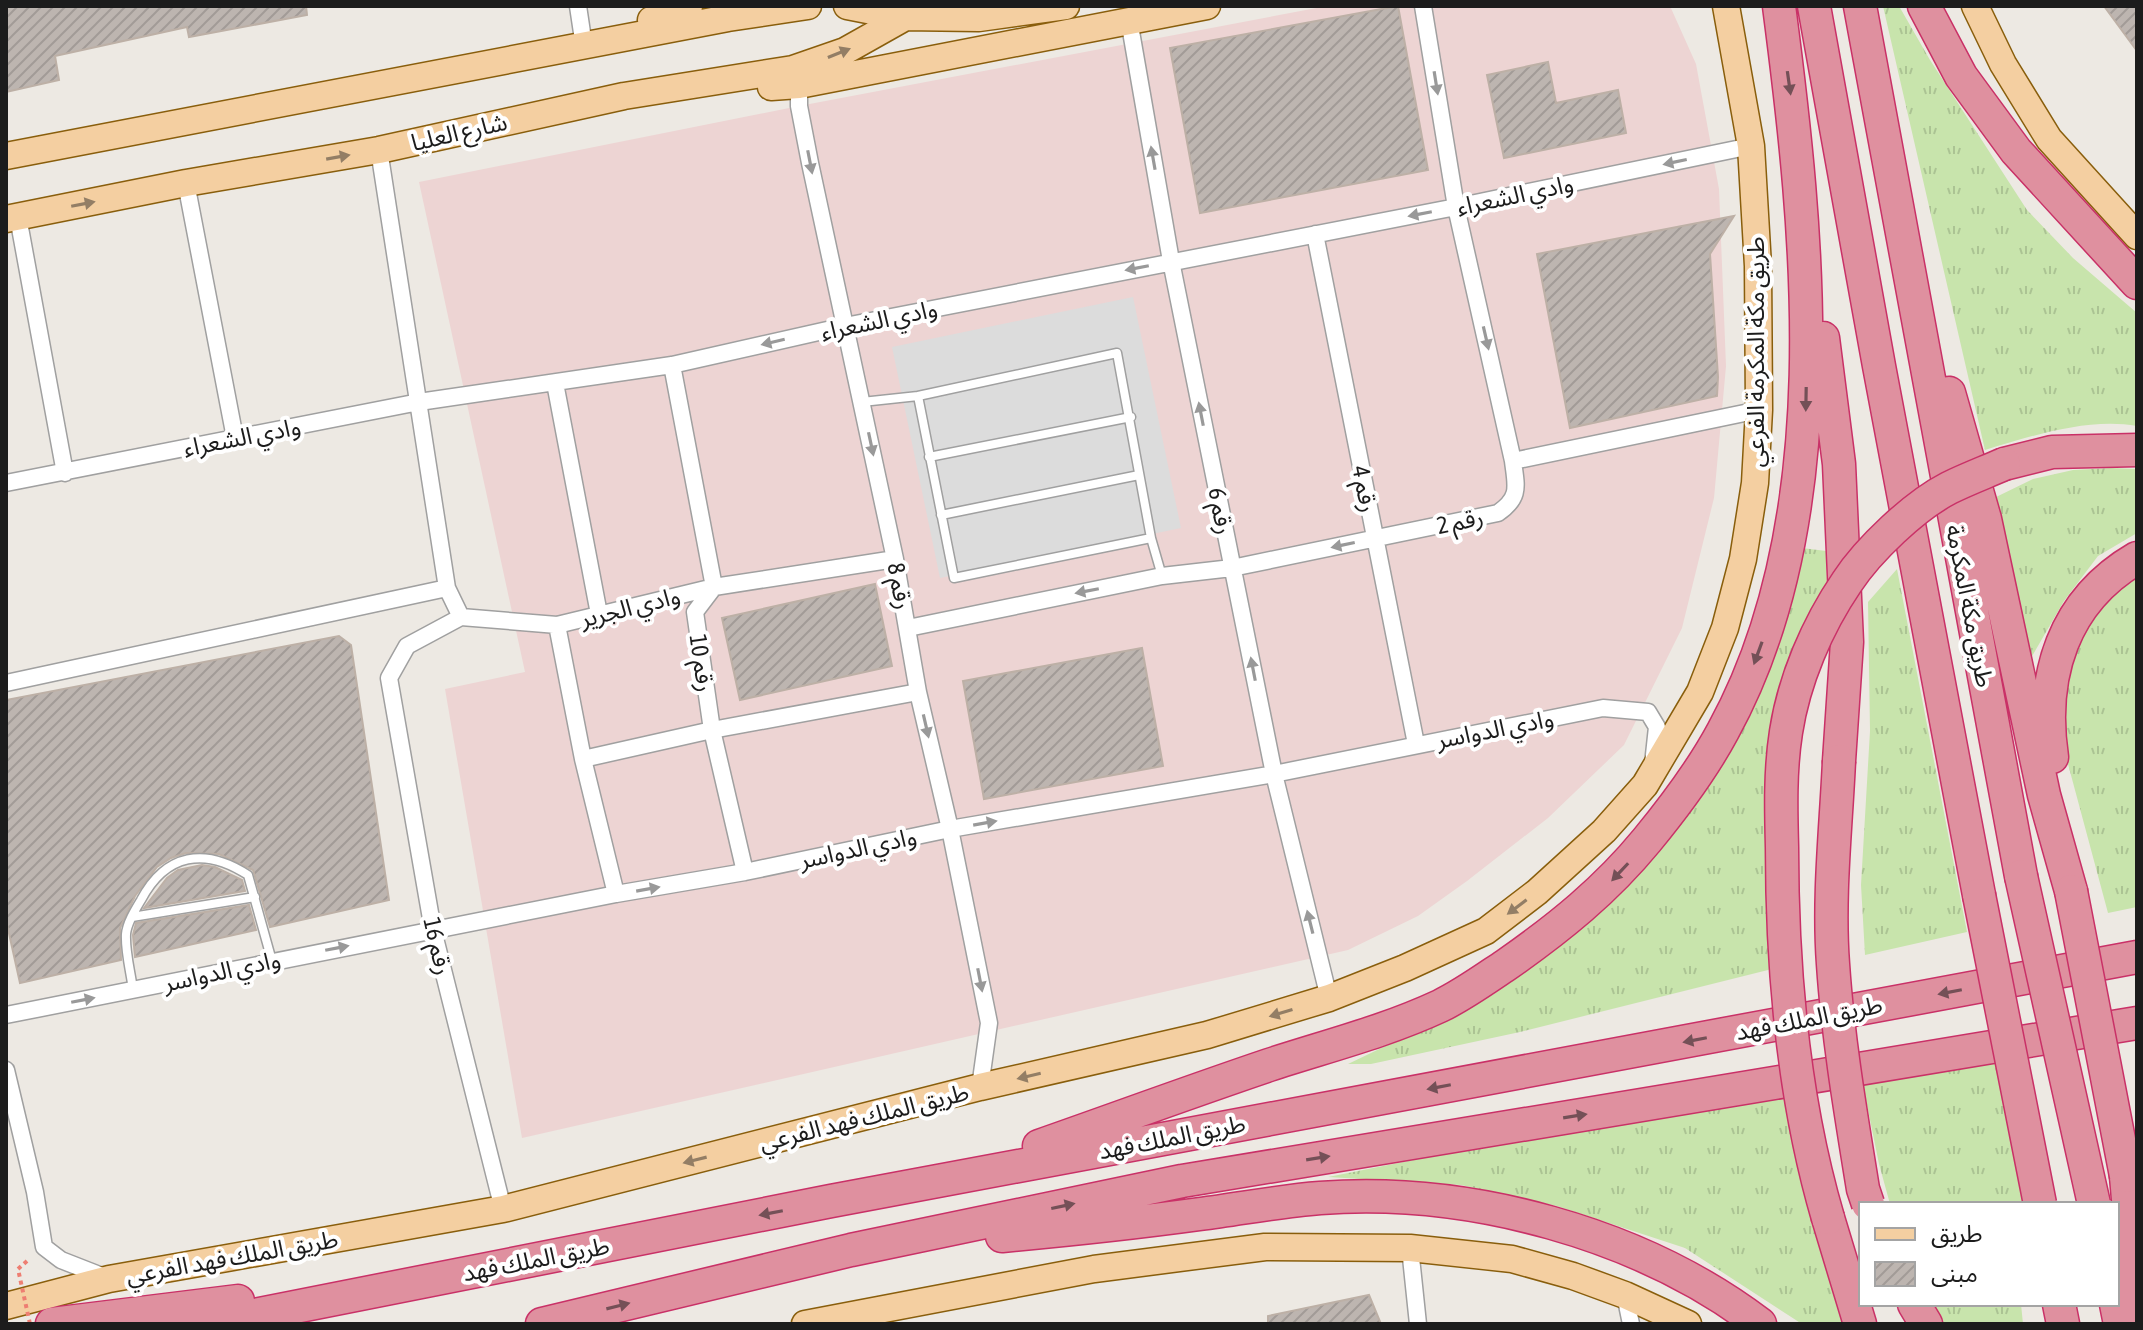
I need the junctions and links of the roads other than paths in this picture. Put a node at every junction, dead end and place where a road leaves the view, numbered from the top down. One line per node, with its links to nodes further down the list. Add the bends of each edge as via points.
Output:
1 (578, 6): 18 (street)
2 (689, 6): 18 (main road)
3 (808, 6): 18 (main road)
4 (847, 6): 16 (main road)
5 (1066, 6): 16 (main road, via 979,18)
6 (1207, 6): 17 (main road)
7 (1423, 6): 29 (street, رقم 2, one-way to 29)
8 (1716, 6): 20 (main road)
9 (1726, 6): 20 (main road, طريق مكة المكرمة الفرعي)
10 (1779, 6): 23 (highway, one-way to 23)
11 (1814, 6): 88 (highway, طريق مكة المكرمة, bridge)
12 (1860, 6): 28 (highway, طريق مكة المكرمة)
13 (1924, 6): 34 (highway, via 1961,76 2016,151)
14 (1975, 6): 19 (main road)
15 (1983, 6): 19 (main road)
16 (914, 12): 22 (main road, شارع العليا, one-way to 16, via 793,69 845,51)
17 (1129, 20): 21 (main road); 33 (street, رقم 6, one-way to 17)
18 (584, 46): 26 (main road)
19 (2003, 64): 32 (main road, via 2049,139)
20 (1738, 72): 24 (main road, طريق مكة المكرمة الفرعي)
21 (799, 85): 22 (main road); 35 (street, رقم 8, one-way to 35)
22 (624, 96): 25 (main road, شارع العليا)
23 (1795, 129): 86 (highway, one-way to 86, via 1807,332 1805,426 1773,610 1724,729 1694,779 1618,875 1555,931 1487,978 1443,1005 1366,1037 1272,1064 1018,1154); 87 (highway, bridge, via 1839,464 1847,642 1833,962 1847,1090)
24 (1751, 146): 29 (street, وادي الشعراء, one-way to 29); 41 (main road, طريق مكة المكرمة الفرعي)
25 (379, 150): 27 (main road, شارع العليا, one-way to 25); 39 (street)
26 (6, 156)
27 (186, 183): 30 (main road, شارع العليا, one-way to 27); 43 (street)
28 (1892, 191): 72 (highway, via 1985,519 2044,795); 89 (highway, طريق مكة المكرمة, bridge, via 2021,876)
29 (1456, 207): 31 (street, وادي الشعراء, one-way to 31); 46 (street, رقم 2, one-way to 46)
30 (12, 218): 47 (street)
31 (1315, 234): 33 (street, وادي الشعراء); 52 (street, رقم 4)
32 (2137, 236)
33 (1171, 261): 35 (street, وادي الشعراء, one-way to 35); 55 (street, رقم 6, one-way to 33)
34 (2137, 283)
35 (845, 326): 36 (street, وادي الشعراء, one-way to 36); 40 (street, رقم 8)
36 (672, 365): 37 (street, وادي الشعراء); 57 (street)
37 (555, 383): 39 (street, وادي الشعراء); 59 (street)
38 (918, 396): 40 (lane); 42 (lane, via 1117,353); 45 (lane)
39 (419, 402): 43 (street, وادي الشعراء); 58 (street)
40 (862, 402): 54 (street, رقم 8, one-way to 54)
41 (1759, 410): 46 (street); 69 (main road, طريق مكة المكرمة الفرعي, via 1748,529 1725,628 1700,692)
42 (1131, 417): 45 (lane); 48 (lane)
43 (235, 438): 47 (street, وادي الشعراء)
44 (2137, 450): 108 (highway, bridge, via 2052,452 2004,464 1946,490 1889,534 1847,580 1796,689 1781,792 1784,964 1814,1170)
45 (929, 457): 50 (lane)
46 (1513, 461): 52 (street, رقم 2, via 1517,490 1498,513)
47 (65, 473): 49 (street, وادي الشعراء)
48 (1139, 475): 50 (lane); 51 (lane)
49 (6, 483)
50 (941, 515): 51 (lane, via 954,578)
51 (1151, 538): 56 (lane)
52 (1375, 539): 55 (street, رقم 2, one-way to 55); 66 (street, رقم 4)
53 (2137, 558): 72 (highway, via 2076,613 2050,683 2049,739)
54 (895, 559): 57 (street, وادي الجرير); 62 (street, رقم 8)
55 (1232, 568): 56 (street, رقم 2); 68 (street, رقم 6, one-way to 55)
56 (1162, 576): 62 (street, رقم 2, one-way to 62)
57 (714, 587): 59 (street, وادي الجرير); 65 (street, رقم 10, via 695,612)
58 (447, 588): 60 (street); 63 (street)
59 (599, 614): 61 (street, وادي الجرير)
60 (461, 617): 61 (street, وادي الجرير); 76 (street, رقم 16, via 407,646 389,678)
61 (557, 625): 67 (street)
62 (908, 628): 64 (street, رقم 8)
63 (6, 683)
64 (918, 692): 65 (street); 70 (street, رقم 8, one-way to 70)
65 (712, 730): 67 (street); 71 (street, رقم 10)
66 (1416, 744): 68 (street, وادي الدواسر); 69 (street, وادي الدواسر, via 1603,708 1648,712 1657,727)
67 (583, 759): 73 (street)
68 (1274, 774): 70 (street, وادي الدواسر, one-way to 68); 80 (street, رقم 6, one-way to 68)
69 (1652, 775): 80 (main road, طريق الملك فهد الفرعي, one-way to 80, via 1604,831 1486,931)
70 (950, 829): 71 (street, وادي الدواسر); 84 (street, رقم 8, one-way to 84, via 989,1023)
71 (745, 872): 73 (street, وادي الدواسر, one-way to 71)
72 (2071, 891): 85 (highway, bridge)
73 (616, 894): 76 (street, وادي الدواسر)
74 (255, 897): 75 (lane); 75 (lane, via 248,875 231,864 180,859 163,871); 78 (lane)
75 (132, 917): 79 (lane, via 126,933)
76 (433, 930): 78 (street, وادي الدواسر, one-way to 76); 90 (street, رقم 16)
77 (2137, 957): 86 (highway, طريق الملك فهد, one-way to 86)
78 (272, 961): 79 (street, وادي الدواسر)
79 (133, 990): 81 (street, وادي الدواسر, one-way to 79)
80 (1329, 998): 84 (main road, طريق الملك فهد الفرعي, one-way to 84, via 1207,1035)
81 (6, 1015)
82 (2137, 1023): 93 (highway, طريق الملك فهد, one-way to 82, via 1182,1181)
83 (6, 1070): 94 (street, via 44,1247 61,1260)
84 (980, 1087): 90 (main road, طريق الملك فهد الفرعي, one-way to 90)
85 (2126, 1176): 91 (highway); 97 (highway)
86 (831, 1201): 96 (highway, طريق الملك فهد, one-way to 96)
87 (1867, 1202)
88 (2040, 1202)
89 (2094, 1202)
90 (503, 1209): 94 (main road, طريق الملك فهد الفرعي)
91 (2137, 1210)
92 (1410, 1248): 95 (main road, via 1512,1259); 103 (main road, via 1265,1247 1094,1269); 104 (street)
93 (851, 1250): 102 (highway, طريق الملك فهد, one-way to 93); 107 (highway, via 1105,1227 1320,1198 1401,1197 1510,1213 1618,1244 1675,1271)
94 (109, 1279): 98 (main road, طريق الملك فهد الفرعي)
95 (1625, 1295): 105 (street); 106 (main road)
96 (309, 1303): 100 (highway, via 235,1301); 101 (highway, طريق الملك فهد)
97 (2137, 1303)
98 (6, 1306)
99 (1915, 1306): 109 (highway)
100 (52, 1324)
101 (209, 1324)
102 (542, 1324)
103 (805, 1324)
104 (1418, 1324)
105 (1631, 1324)
106 (1688, 1324)
107 (1760, 1324)
108 (1860, 1324)
109 (1926, 1324)

